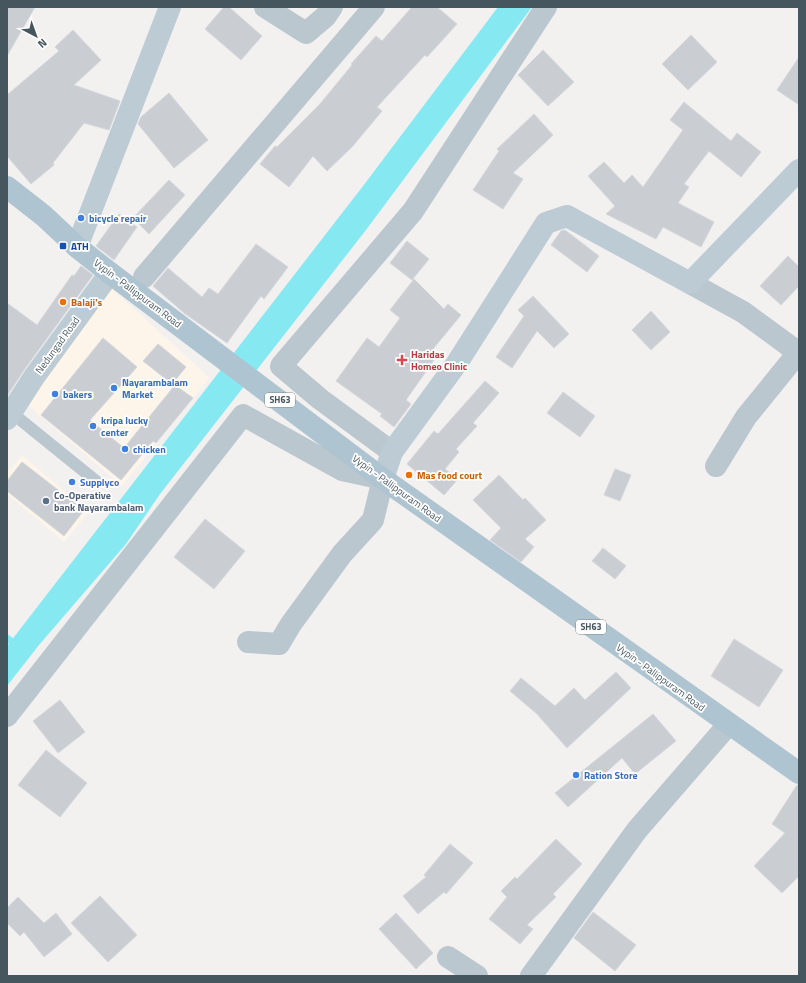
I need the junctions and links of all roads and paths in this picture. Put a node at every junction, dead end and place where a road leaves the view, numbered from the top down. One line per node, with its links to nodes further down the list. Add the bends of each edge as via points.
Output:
1 (170, 7): 8 (street)
2 (265, 7): 3 (street, via 306,33 326,16)
3 (332, 7)
4 (374, 7): 10 (street)
5 (546, 7): 14 (street, via 413,211 281,366 320,399)
6 (799, 170): 11 (street)
7 (7, 188): 8 (main road, Vypin - Pallippuram Road / SH63, via 44,216)
8 (77, 247): 9 (main road, Vypin - Pallippuram Road / SH63)
9 (110, 273): 13 (street, Nedungad Road, via 34,377); 16 (main road, Vypin - Pallippuram Road / SH63)
10 (144, 277)
11 (690, 283): 12 (street, via 743,312); 14 (street, via 567,216 546,223 457,363)
12 (799, 353): 15 (street, via 746,417)
13 (9, 416): 17 (lane)
14 (392, 452): 16 (street)
15 (716, 466)
16 (383, 479): 18 (street, via 373,520 342,554 279,644); 19 (street, via 342,470 243,415); 20 (main road, Vypin - Pallippuram Road / SH63)
17 (96, 482)
18 (248, 642)
19 (7, 716)
20 (728, 725): 21 (main road, Vypin - Pallippuram Road / SH63); 24 (street, via 637,830)
21 (799, 774)
22 (448, 957): 23 (street)
23 (477, 976)
24 (531, 976)

